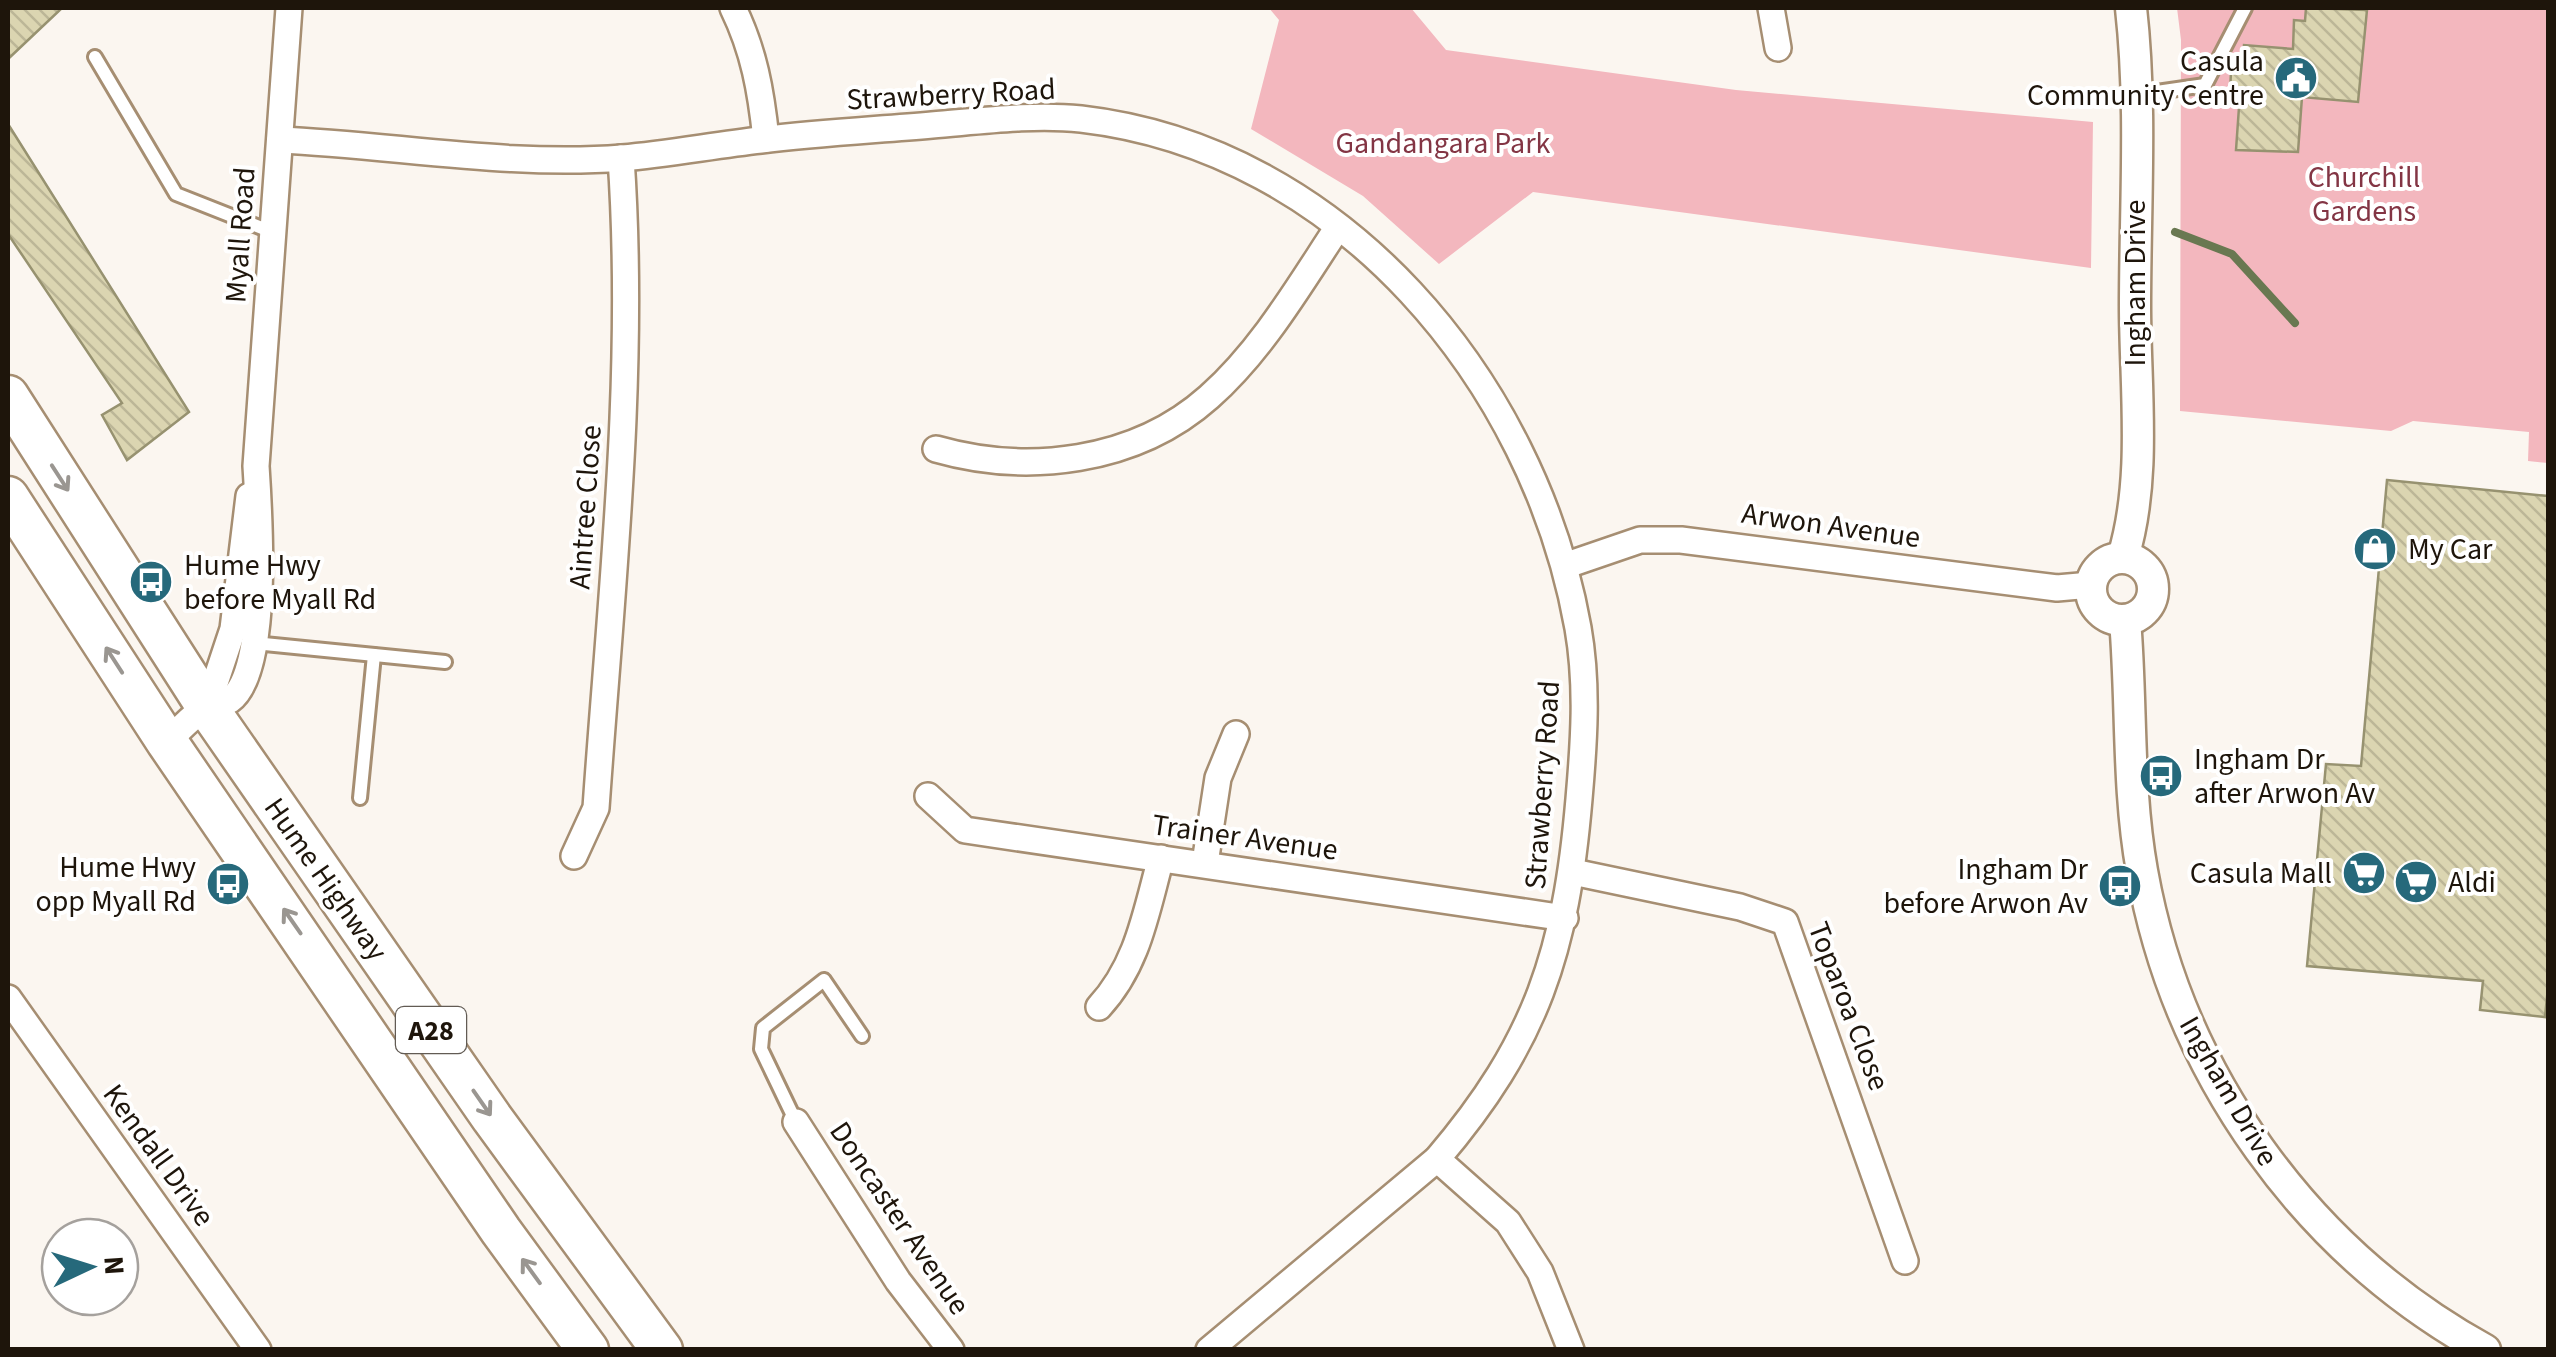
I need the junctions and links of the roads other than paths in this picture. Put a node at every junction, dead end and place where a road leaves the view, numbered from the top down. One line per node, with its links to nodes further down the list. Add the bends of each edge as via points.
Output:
1 (290, 8): 10 (street, Myall Road)
2 (732, 8): 9 (street, via 750,44)
3 (1771, 8): 6 (street)
4 (2132, 8): 8 (street, Ingham Drive)
5 (2245, 8): 8 (lane, via 2205,85)
6 (1778, 48)
7 (95, 58): 13 (lane, via 176,194)
8 (2136, 94): 18 (street, Ingham Drive, via 2134,490)
9 (766, 139): 11 (street, Strawberry Road); 12 (street, Strawberry Road, via 1007,118 1080,119 1192,142 1241,162)
10 (280, 140): 11 (street, Strawberry Road, via 554,160); 13 (street, Myall Road)
11 (621, 158): 30 (street, Aintree Close, via 624,421 596,808)
12 (1338, 228): 15 (street, via 1238,369 1170,424 1126,444 1056,462 982,462); 19 (street, Strawberry Road, via 1420,300 1476,376 1535,480)
13 (273, 232): 16 (street, Myall Road)
14 (8, 396): 25 (highway, Hume Highway / A28, one-way to 25)
15 (936, 449)
16 (256, 466): 22 (street, Myall Road, via 260,530); 25 (street, Myall Road, via 242,526 234,629)
17 (8, 497): 27 (highway, Hume Highway / A28, one-way to 17)
18 (2123, 557): 20 (street, via 2099,566); 21 (street, via 2146,568 2153,590 2141,613)
19 (1566, 566): 20 (street, Arwon Avenue, via 1640,540 1681,540 2058,588); 33 (street, Strawberry Road, via 1585,704)
20 (2090, 586): 21 (street, via 2100,611)
21 (2125, 620): 47 (street, Ingham Drive, via 2141,866 2163,959 2200,1049 2257,1147 2328,1232 2390,1288)
22 (253, 643): 23 (lane); 25 (street, Myall Road, via 239,690 229,701)
23 (374, 655): 24 (lane); 29 (lane)
24 (445, 662)
25 (207, 707): 27 (street, Myall Road); 43 (highway, Hume Highway / A28, one-way to 43)
26 (1236, 734): 32 (street, via 1218,778)
27 (167, 742): 42 (highway, Hume Highway / A28, one-way to 27)
28 (928, 796): 31 (street, Trainer Avenue, via 965,830)
29 (360, 798)
30 (574, 856)
31 (1160, 858): 32 (street, Trainer Avenue); 36 (street, via 1132,960)
32 (1205, 863): 34 (street, Trainer Avenue)
33 (1573, 872): 34 (street, Strawberry Road); 40 (street, Toparoa Close, via 1785,922)
34 (1566, 918): 39 (street, Strawberry Road, via 1528,1028)
35 (8, 998): 41 (street, Kendall Drive)
36 (1100, 1007)
37 (862, 1036): 38 (lane, via 824,980 763,1028 761,1049)
38 (796, 1122): 44 (street, Doncaster Avenue, via 898,1281)
39 (1437, 1160): 45 (street, Strawberry Road); 46 (street, via 1508,1222 1540,1272)
40 (1905, 1261)
41 (258, 1350)
42 (588, 1350)
43 (662, 1350)
44 (952, 1350)
45 (1209, 1350)
46 (1571, 1350)
47 (2485, 1350)

